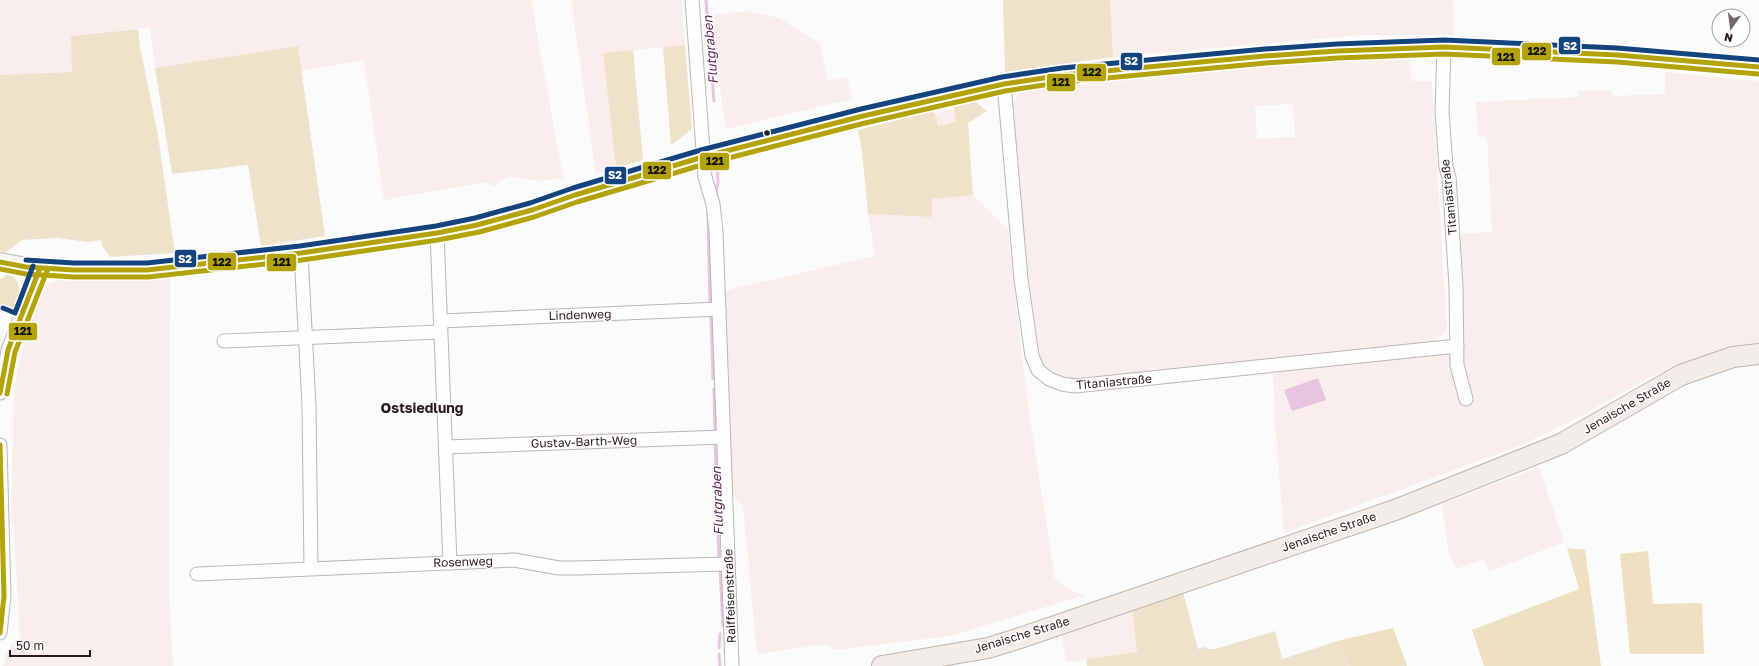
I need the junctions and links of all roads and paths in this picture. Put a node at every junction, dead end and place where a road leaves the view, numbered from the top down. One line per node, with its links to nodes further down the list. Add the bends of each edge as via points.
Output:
1 (692, 0): 5 (street, Raiffeisenstraße)
2 (1444, 47): 3 (street, via 1562,52); 4 (street, via 1337,51 1214,60 1063,75); 14 (street, Titaniastraße, via 1442,112 1456,286)
3 (1759, 67)
4 (1004, 84): 5 (street, via 863,116); 14 (street, Titaniastraße, via 1021,279 1032,356 1038,370 1049,379 1075,386)
5 (703, 157): 6 (street, via 532,210); 10 (street, Raiffeisenstraße, via 716,231)
6 (438, 233): 7 (street); 11 (street)
7 (301, 254): 9 (street, via 147,270); 12 (street)
8 (0, 262): 9 (street)
9 (40, 268): 16 (street, via 8,350)
10 (719, 309): 11 (street, Lindenweg); 18 (street, Raiffeisenstraße)
11 (440, 326): 12 (street, Lindenweg); 20 (street)
12 (305, 336): 13 (street, Lindenweg); 23 (street, via 309,406)
13 (224, 341)
14 (1457, 346): 17 (street, Titaniastraße, via 1457,365)
15 (1759, 354): 27 (main road, Jenaische Straße, via 1733,357 1681,375 1561,444 1395,510 1018,640 988,648)
16 (0, 393)
17 (1466, 399)
18 (723, 437): 20 (street, Gustav-Barth-Weg); 22 (street, Raiffeisenstraße)
19 (0, 445): 25 (street, via 4,596)
20 (446, 447): 21 (street)
21 (450, 563): 22 (street, Rosenweg, via 514,560 559,568); 23 (street, Rosenweg)
22 (728, 564): 26 (street, Raiffeisenstraße)
23 (311, 568): 24 (street, Rosenweg)
24 (197, 574)
25 (0, 634)
26 (732, 666)
27 (882, 666)

